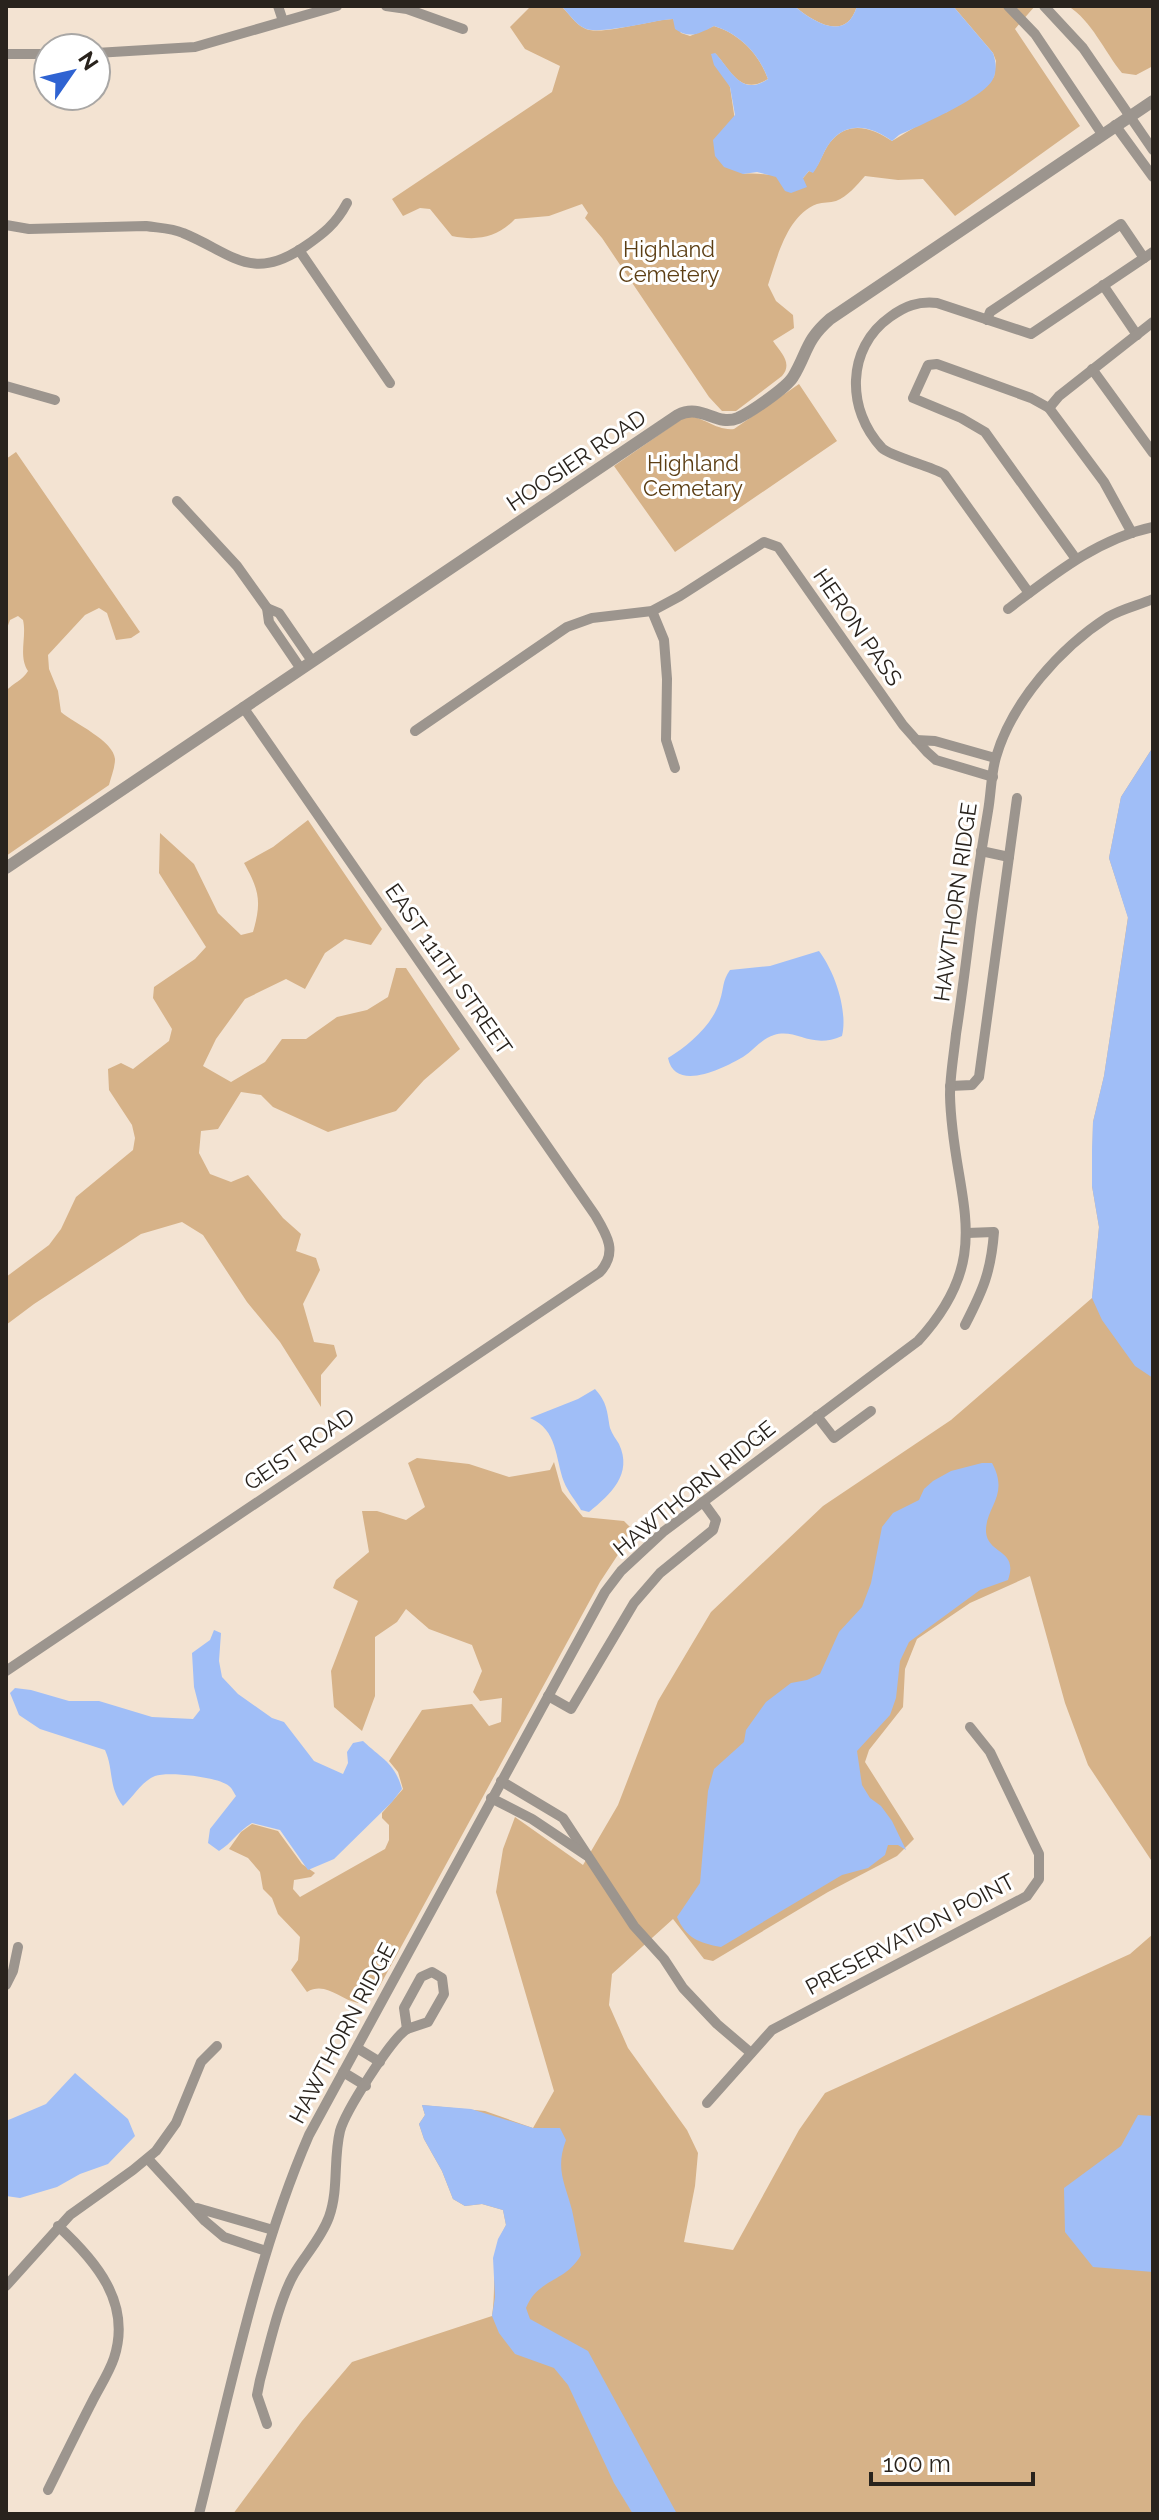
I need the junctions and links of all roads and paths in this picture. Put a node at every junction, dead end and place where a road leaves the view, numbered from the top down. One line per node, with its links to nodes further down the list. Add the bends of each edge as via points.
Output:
1 (278, 6): 6 (street)
2 (337, 6): 6 (street)
3 (386, 6): 7 (street)
4 (1008, 6): 14 (street, via 1035,34)
5 (1044, 6): 12 (street, via 1083,48)
6 (283, 21): 8 (street, via 195,47)
7 (463, 29)
8 (112, 52)
9 (6, 54): 10 (street)
10 (32, 54)
11 (1153, 101): 12 (street, HOOSIER ROAD)
12 (1130, 115): 13 (street, HOOSIER ROAD); 15 (street)
13 (1115, 125): 14 (street, HOOSIER ROAD); 16 (street)
14 (1102, 134): 40 (street, HOOSIER ROAD, via 830,319 810,340 791,380 741,416 727,420 690,410 678,415)
15 (1153, 150)
16 (1153, 177)
17 (347, 203): 19 (street, via 334,225)
18 (6, 225): 19 (street, via 165,228 246,264 269,264)
19 (299, 250): 26 (street)
20 (1148, 255): 21 (street); 22 (street, via 1121,224 990,312)
21 (1103, 285): 22 (street, via 1031,334); 24 (street)
22 (987, 320): 35 (street, via 924,302 892,315 863,350 855,381 857,402 885,452 944,474)
23 (1153, 322): 24 (street)
24 (1137, 335): 25 (street)
25 (1092, 369): 29 (street); 30 (street)
26 (390, 383)
27 (6, 386): 28 (street)
28 (55, 400)
29 (1049, 408): 33 (street, via 1104,482); 34 (street, via 937,364 928,365 913,398 985,432)
30 (1153, 453)
31 (177, 501): 37 (street, via 237,566)
32 (1153, 527): 33 (street)
33 (1132, 533): 34 (street)
34 (1076, 559): 35 (street)
35 (1029, 593): 38 (street)
36 (1153, 599): 45 (street, HAWTHORN RIDGE, via 1110,616 1040,676)
37 (267, 608): 40 (street, via 279,613); 41 (street, via 269,622)
38 (1008, 609)
39 (652, 611): 43 (street, via 592,618 567,627); 44 (street, HERON PASS, via 764,542 778,547); 46 (street, via 664,640 666,740)
40 (312, 661): 41 (street, HOOSIER ROAD)
41 (301, 669): 42 (street, HOOSIER ROAD)
42 (243, 707): 51 (street, HOOSIER ROAD); 54 (street, EAST 111TH STREET, via 595,1215 610,1242)
43 (415, 731)
44 (916, 740): 45 (street); 47 (street, HERON PASS, via 936,760)
45 (995, 758): 47 (street, HAWTHORN RIDGE)
46 (675, 768)
47 (993, 777): 49 (street, HAWTHORN RIDGE)
48 (1017, 798): 50 (street)
49 (981, 851): 50 (street); 52 (street, HAWTHORN RIDGE)
50 (1009, 857): 52 (street, via 979,1077 972,1085)
51 (6, 868)
52 (950, 1086): 53 (street, HAWTHORN RIDGE)
53 (967, 1233): 55 (street, via 994,1232 992,1264); 57 (street, HAWTHORN RIDGE, via 956,1287 933,1326)
54 (610, 1258): 59 (street, GEIST ROAD, via 600,1272)
55 (965, 1325)
56 (871, 1411): 57 (street, via 834,1438)
57 (817, 1416): 58 (street, HAWTHORN RIDGE)
58 (703, 1502): 60 (street, HAWTHORN RIDGE, via 621,1571); 60 (street, via 716,1520 713,1530 660,1573 634,1603 571,1709)
59 (6, 1671)
60 (548, 1696): 62 (street, HAWTHORN RIDGE)
61 (970, 1727): 70 (street, PRESERVATION POINT, via 990,1752 1039,1854 1039,1879 1033,1890 787,2021)
62 (501, 1781): 63 (street, HAWTHORN RIDGE); 64 (street, via 563,1818)
63 (491, 1798): 64 (street); 69 (street, HAWTHORN RIDGE)
64 (588, 1856): 70 (street, via 683,1988)
65 (18, 1947): 66 (street)
66 (6, 1985)
67 (407, 2029): 67 (street, via 430,2019 444,1994 439,1975 421,1977 404,2008); 71 (street)
68 (217, 2046): 75 (street, via 201,2062 176,2123)
69 (357, 2048): 71 (street); 72 (street, HAWTHORN RIDGE)
70 (751, 2053): 74 (street, PRESERVATION POINT)
71 (380, 2062): 73 (street)
72 (343, 2072): 73 (street); 78 (street, HAWTHORN RIDGE, via 304,2146)
73 (366, 2086): 81 (street, via 344,2119 331,2211 294,2273 267,2353 257,2395)
74 (707, 2103)
75 (148, 2159): 76 (street); 77 (street)
76 (191, 2205): 78 (street); 79 (street, via 224,2237)
77 (58, 2226): 80 (street); 82 (street, via 104,2277 118,2314 119,2334 111,2365)
78 (273, 2230): 79 (street, HAWTHORN RIDGE)
79 (266, 2251): 83 (street, HAWTHORN RIDGE)
80 (6, 2286)
81 (267, 2424)
82 (48, 2490)
83 (199, 2514)

